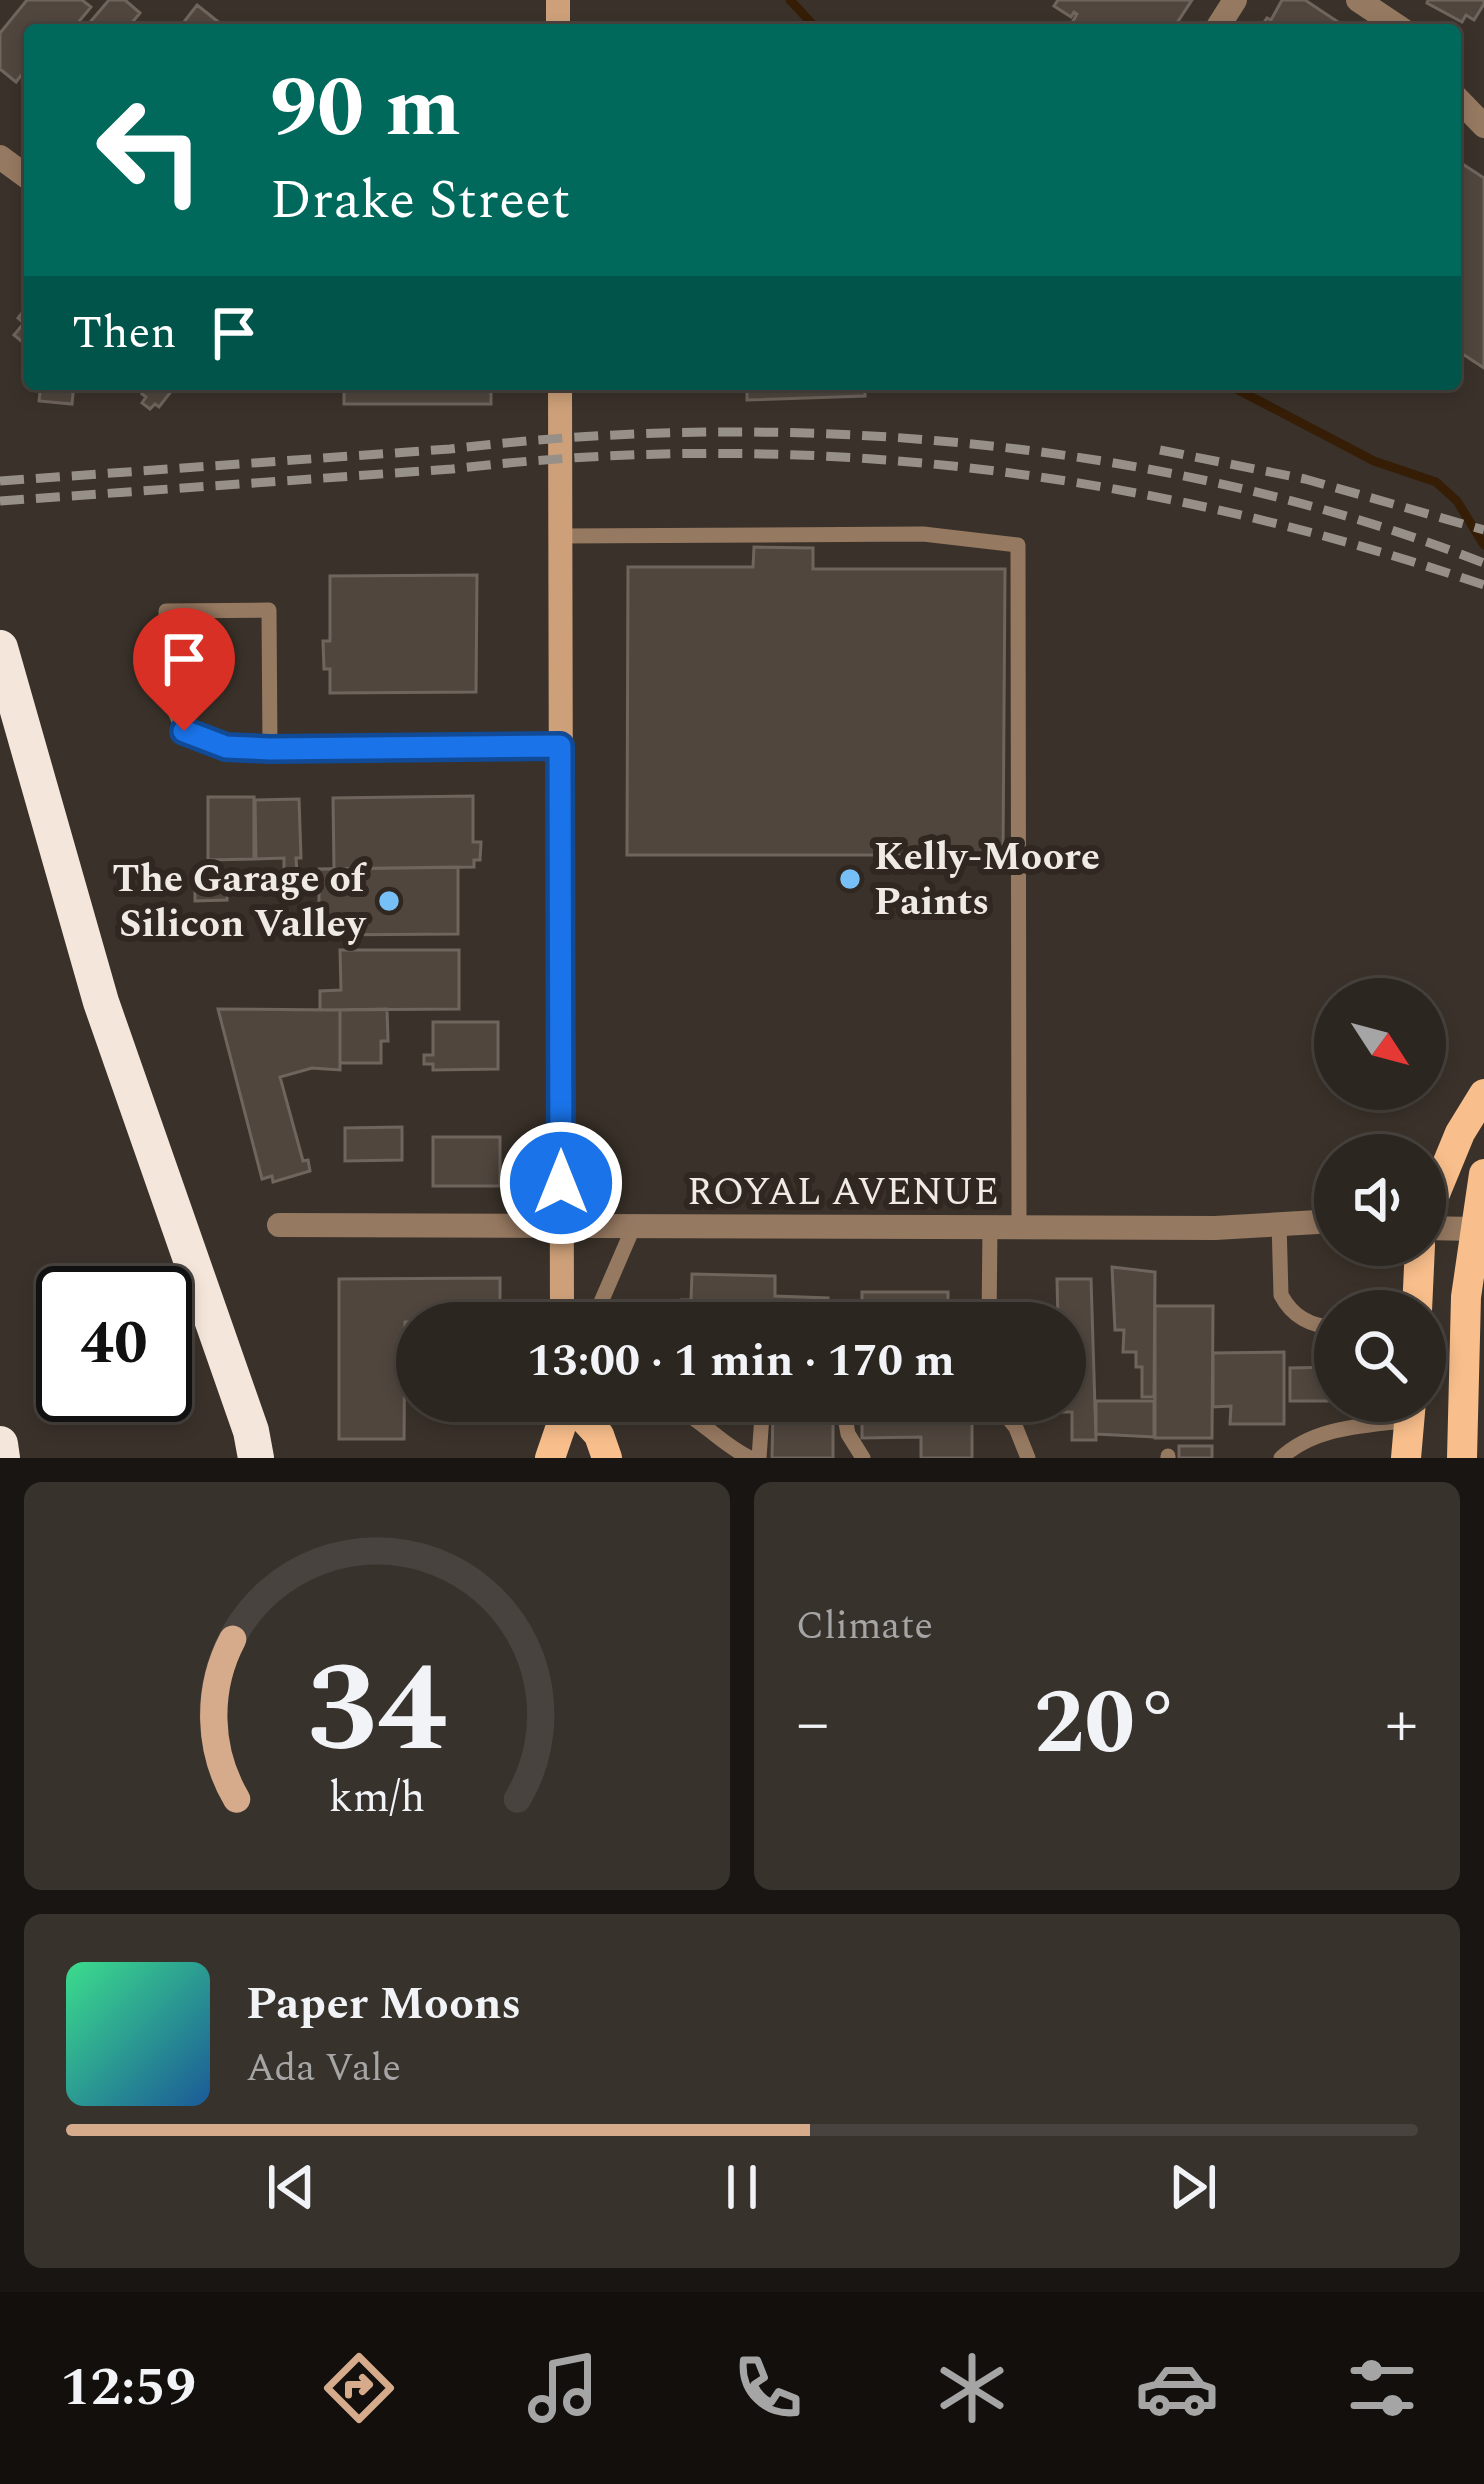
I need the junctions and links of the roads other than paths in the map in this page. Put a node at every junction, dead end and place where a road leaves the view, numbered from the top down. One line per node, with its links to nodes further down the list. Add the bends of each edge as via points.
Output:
1 (1358, 0): 2 (street)
2 (1394, 24)
3 (1461, 102): 4 (street)
4 (1484, 126)
5 (560, 390): 6 (street)
6 (561, 536): 9 (street); 20 (lane, via 923,534 1018,545)
7 (0, 648): 38 (highway, via 101,1002)
8 (184, 731): 10 (street, via 226,747); 10 (lane, via 167,692 166,611 268,610)
9 (560, 746): 10 (street); 17 (street)
10 (270, 749)
11 (1484, 1094): 12 (main road)
12 (1446, 1167)
13 (1484, 1174): 22 (main road)
14 (1279, 1222): 15 (street, ROYAL AVENUE); 20 (street, ROYAL AVENUE); 26 (lane, via 1281,1295)
15 (1314, 1222)
16 (279, 1225): 17 (street, ROYAL AVENUE)
17 (561, 1227): 19 (street, ROYAL AVENUE); 23 (street)
18 (991, 1227): 19 (street, ROYAL AVENUE); 20 (street, ROYAL AVENUE); 25 (lane)
19 (633, 1228): 24 (lane)
20 (1019, 1228)
21 (1446, 1228): 22 (street)
22 (1473, 1229): 36 (main road, via 1466,1297)
23 (562, 1302)
24 (601, 1302)
25 (989, 1302)
26 (1314, 1325)
27 (560, 1422): 40 (main road)
28 (563, 1422): 41 (street)
29 (582, 1422): 42 (main road, via 599,1435)
30 (698, 1422): 43 (lane, via 718,1442)
31 (760, 1422): 43 (lane)
32 (846, 1422): 44 (lane)
33 (1011, 1422): 45 (lane)
34 (1367, 1422): 46 (lane, via 1305,1441)
35 (1409, 1422): 47 (main road)
36 (1474, 1423): 48 (main road)
37 (0, 1444): 39 (highway)
38 (260, 1449)
39 (2, 1458)
40 (550, 1458)
41 (562, 1458)
42 (607, 1458)
43 (754, 1458)
44 (863, 1458)
45 (1028, 1458)
46 (1281, 1458)
47 (1406, 1458)
48 (1462, 1458)

